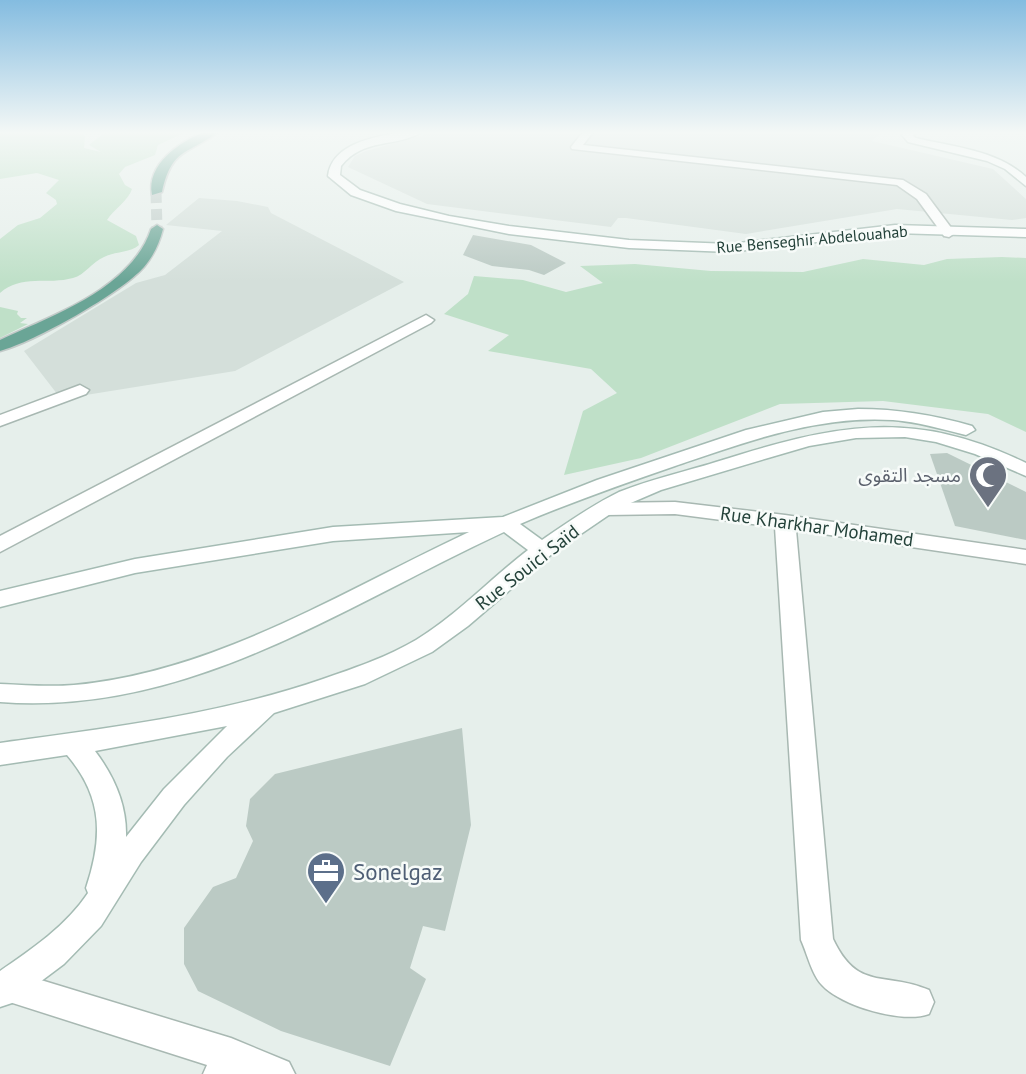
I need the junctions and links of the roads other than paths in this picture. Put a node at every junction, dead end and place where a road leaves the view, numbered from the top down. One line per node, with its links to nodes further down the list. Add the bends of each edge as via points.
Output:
1 (158, 182): 4 (main road)
2 (338, 182): 6 (main road, Rue Benseghir Abdelouahab, via 392,207 503,231 695,249 758,247 879,230)
3 (899, 182): 6 (main road, via 910,186)
4 (156, 192)
5 (1026, 226): 6 (main road, Rue Benseghir Abdelouahab)
6 (946, 228): 8 (main road, Rue Benseghir Abdelouahab)
7 (157, 229): 10 (main road, via 151,248 131,271 96,296)
8 (1026, 233)
9 (426, 320): 18 (main road)
10 (0, 346)
11 (80, 390): 12 (main road)
12 (0, 421)
13 (1026, 454): 17 (main road, via 952,425 899,414 802,419 703,449)
14 (1026, 470): 15 (main road, Rue Souici Saïd, via 947,439 859,431 791,445 633,493)
15 (606, 509): 16 (main road, Rue Kharkhar Mohamed, via 675,508); 20 (main road, Rue Souici Saïd)
16 (785, 521): 19 (main road, Rue Kharkhar Mohamed); 30 (main road, via 817,940 832,973 858,990)
17 (505, 523): 20 (main road); 23 (main road, via 333,534 256,545 135,566); 24 (main road, via 309,619 194,667 141,684 83,694)
18 (0, 545)
19 (983, 549): 21 (main road, Rue Kharkhar Mohamed); 22 (main road)
20 (542, 550): 25 (main road, Rue Souici Saïd, via 439,637 407,656)
21 (1026, 557)
22 (1026, 572)
23 (0, 599)
24 (0, 693)
25 (264, 708): 26 (main road, Rue Souici Saïd); 28 (main road, via 174,797)
26 (73, 744): 27 (main road, Rue Souici Saïd); 28 (main road, via 92,763 111,814 112,845)
27 (0, 754)
28 (90, 916): 29 (main road, via 53,953)
29 (4, 989): 31 (main road)
30 (917, 1002)
31 (226, 1065): 32 (main road)
32 (277, 1074)

